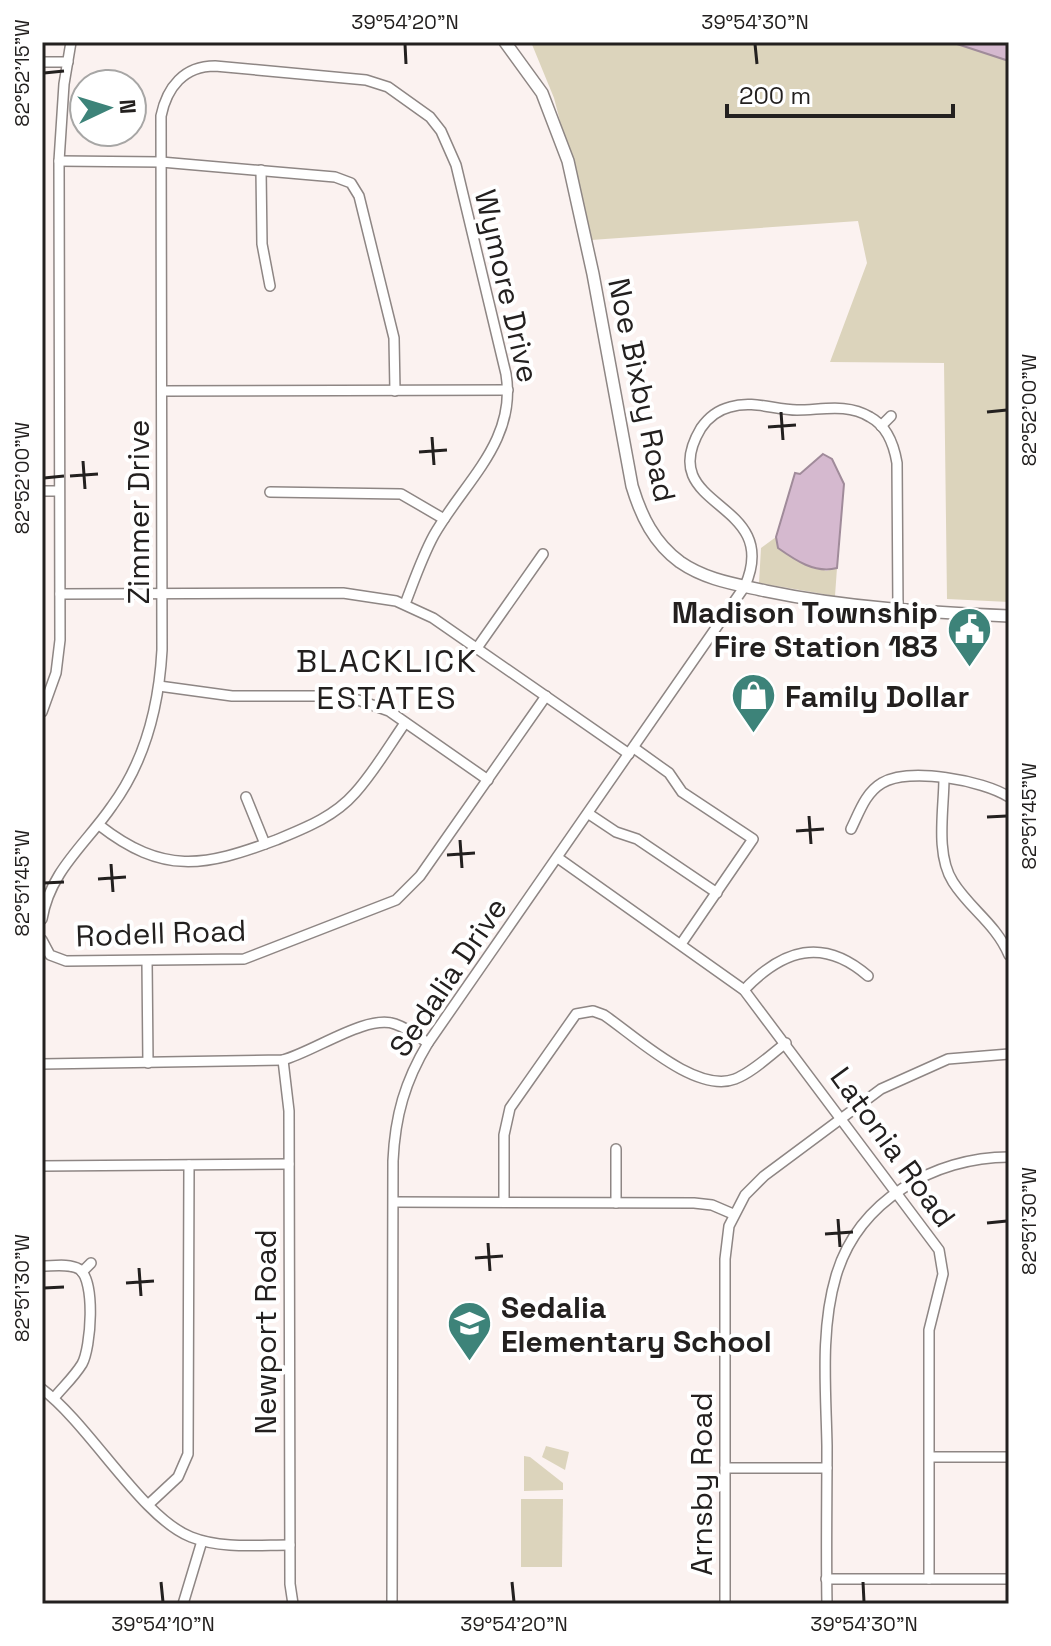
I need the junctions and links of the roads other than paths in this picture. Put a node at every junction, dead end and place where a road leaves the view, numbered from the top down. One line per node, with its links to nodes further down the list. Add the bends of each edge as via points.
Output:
1 (71, 42): 4 (street)
2 (505, 42): 20 (street, Noe Bixby Road, via 542,93 564,147 642,516 679,561 710,578)
3 (42, 62): 4 (street)
4 (68, 62): 6 (street)
5 (180, 77): 7 (street, Zimmer Drive, via 163,105); 10 (street, Wymore Drive, via 215,66 352,77 388,87 419,108 441,131 456,165)
6 (59, 161): 7 (street); 16 (street)
7 (161, 162): 8 (street); 11 (street, Zimmer Drive)
8 (261, 170): 9 (street, via 262,244); 12 (street, via 353,181 394,338)
9 (270, 286)
10 (508, 390): 12 (street); 18 (street, Wymore Drive, via 499,439)
11 (162, 391): 12 (street); 22 (street, Zimmer Drive)
12 (395, 391)
13 (891, 416): 14 (street)
14 (881, 426): 20 (street, via 848,409 755,405 732,406 705,422 694,441 692,469 709,500 742,524 751,538); 24 (street, via 892,443 898,474)
15 (42, 491): 16 (street)
16 (59, 491): 21 (street)
17 (270, 492): 18 (street, via 387,491 413,498)
18 (444, 519): 23 (street, Wymore Drive)
19 (543, 554): 26 (street)
20 (745, 586): 24 (street, Noe Bixby Road, via 840,605); 31 (street, Sedalia Drive)
21 (60, 594): 22 (street); 29 (street, via 59,658)
22 (162, 594): 23 (street, via 343,593); 27 (street, Zimmer Drive)
23 (405, 604): 26 (street)
24 (898, 610): 25 (street, Noe Bixby Road)
25 (1009, 616)
26 (477, 648): 28 (street)
27 (159, 686): 30 (street, via 232,696 345,697 379,707); 37 (street, Zimmer Drive, via 141,754)
28 (546, 696): 31 (street); 33 (street, Rodell Road)
29 (42, 712)
30 (405, 723): 33 (street); 39 (street, via 344,804)
31 (632, 751): 36 (street, Sedalia Drive); 41 (street, via 753,839)
32 (944, 778): 35 (street, via 984,783); 38 (street, via 884,781 868,796); 44 (street, via 946,865 952,881)
33 (488, 780): 48 (street, Rodell Road, via 420,876 396,900 244,959)
34 (246, 797): 39 (street)
35 (1009, 797)
36 (589, 814): 40 (street, Sedalia Drive); 41 (street)
37 (99, 825): 39 (street, via 133,849 173,862 220,860); 42 (street, Zimmer Drive, via 60,870)
38 (851, 829)
39 (265, 844)
40 (558, 858): 46 (street, Latonia Road); 51 (street, Sedalia Drive)
41 (717, 893): 46 (street)
42 (42, 919)
43 (1009, 929): 44 (street)
44 (998, 934): 47 (street)
45 (42, 940): 48 (street, Rodell Road, via 47,959)
46 (681, 944): 50 (street, Latonia Road)
47 (1009, 955)
48 (147, 961): 55 (street)
49 (868, 976): 50 (street, via 841,956 808,952 768,968)
50 (744, 990): 52 (street, Latonia Road)
51 (428, 1043): 54 (street, via 397,1024 380,1021); 64 (street, Sedalia Drive, via 400,1102)
52 (786, 1043): 57 (street, Latonia Road); 65 (street, via 737,1078 712,1082 688,1073 586,1006 571,1018 510,1108 504,1135)
53 (1009, 1054): 57 (street, Arnsby Road, via 965,1057 924,1068)
54 (283, 1060): 55 (street); 60 (street, Newport Road)
55 (148, 1063): 56 (street)
56 (42, 1064)
57 (842, 1117): 63 (street, Latonia Road); 67 (street, Arnsby Road, via 764,1176)
58 (616, 1149): 66 (street)
59 (1009, 1157): 63 (street, via 966,1160)
60 (289, 1164): 61 (street); 79 (street, Newport Road)
61 (189, 1165): 62 (street); 77 (street, via 188,1454 178,1477)
62 (42, 1166)
63 (897, 1191): 73 (street, Latonia Road, via 939,1250 943,1264 929,1330); 76 (street, via 861,1226 836,1275 827,1328)
64 (394, 1202): 65 (street); 85 (street, Sedalia Drive)
65 (504, 1202): 66 (street)
66 (616, 1203): 67 (street, via 703,1204)
67 (733, 1214): 75 (street, Arnsby Road, via 725,1259)
68 (91, 1263): 70 (street)
69 (42, 1266): 70 (street, via 69,1266)
70 (82, 1272): 72 (street, via 89,1285 88,1348 82,1365)
71 (42, 1389): 72 (street)
72 (54, 1398): 77 (street)
73 (930, 1457): 74 (street); 81 (street, Latonia Road)
74 (1009, 1457)
75 (725, 1468): 76 (street); 86 (street, Arnsby Road)
76 (827, 1468): 80 (street)
77 (149, 1504): 78 (street, via 170,1525)
78 (202, 1541): 79 (street); 83 (street)
79 (290, 1545): 84 (street, Newport Road)
80 (826, 1579): 81 (street); 87 (street)
81 (929, 1579): 82 (street)
82 (1009, 1579)
83 (183, 1604)
84 (293, 1604)
85 (392, 1604)
86 (725, 1604)
87 (827, 1604)

